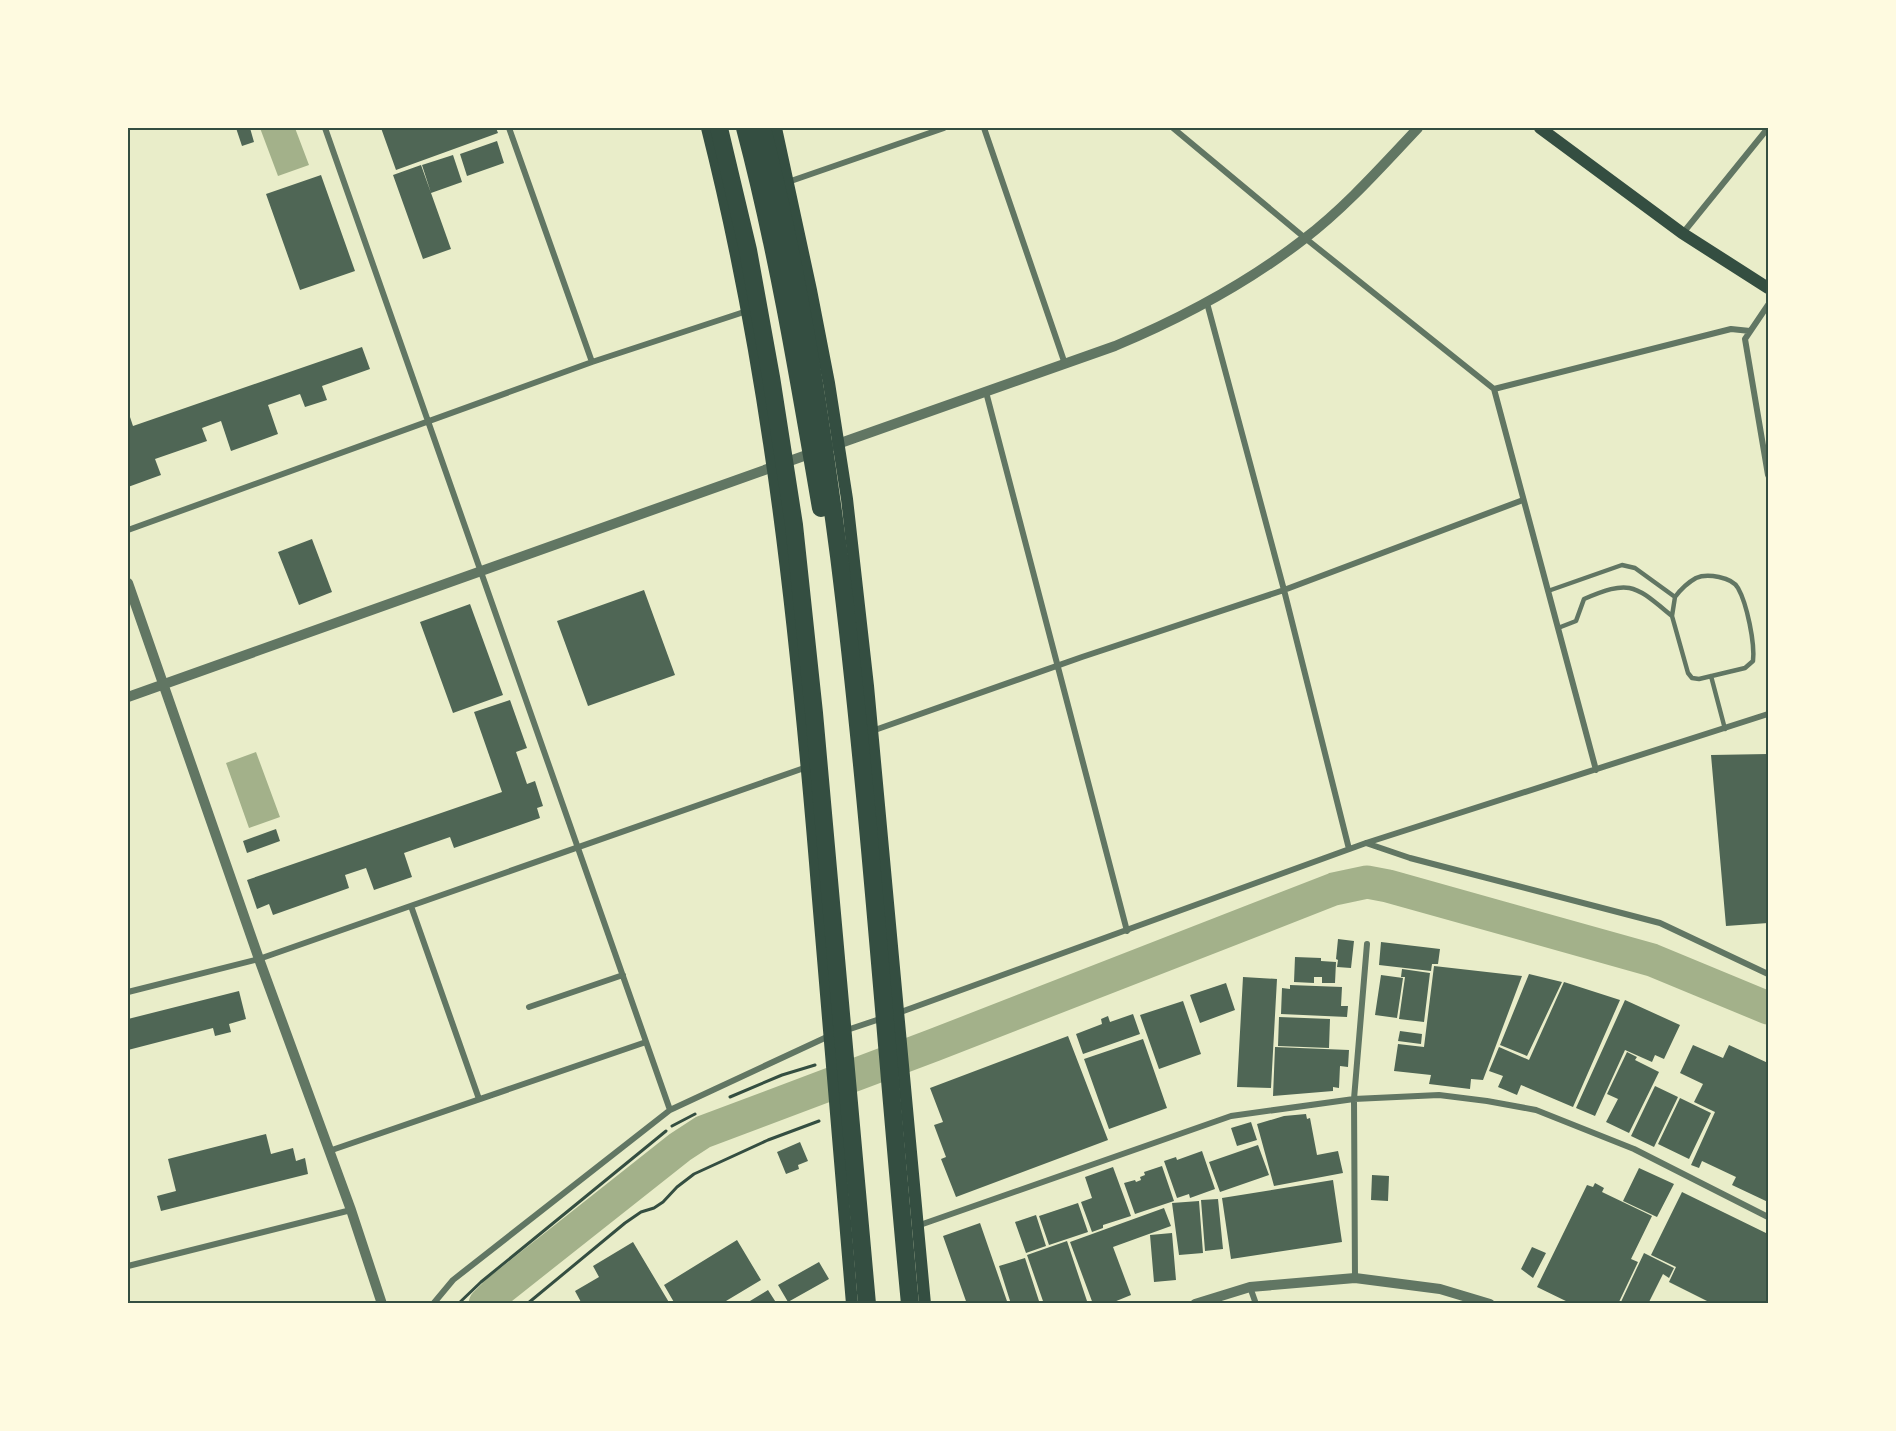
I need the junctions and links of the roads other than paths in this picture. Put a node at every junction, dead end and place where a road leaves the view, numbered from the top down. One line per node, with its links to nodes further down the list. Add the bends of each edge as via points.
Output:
1 (326, 128): 26 (street)
2 (509, 128): 22 (street)
3 (707, 128): 20 (main road)
4 (719, 128): 66 (highway, via 748,250 794,525)
5 (745, 128): 48 (highway, via 766,208 801,390)
6 (762, 128): 48 (highway, via 782,204 828,470)
7 (776, 128): 14 (main road)
8 (944, 128): 14 (street)
9 (984, 128): 23 (street)
10 (1173, 128): 16 (street)
11 (1418, 128): 16 (street, via 1347,202)
12 (1540, 128): 15 (main road)
13 (1768, 128): 15 (street)
14 (788, 182): 27 (main road)
15 (1682, 233): 17 (main road)
16 (1305, 238): 18 (street); 24 (street)
17 (1768, 288)
18 (1208, 303): 23 (street, via 1161,327); 34 (street)
19 (1768, 305): 21 (street)
20 (748, 311): 22 (street); 28 (main road)
21 (1750, 331): 24 (street, via 1731,329); 29 (street, via 1745,339 1746,350)
22 (592, 362): 26 (street)
23 (1065, 364): 25 (street)
24 (1494, 389): 30 (street)
25 (986, 392): 27 (street); 39 (street)
26 (428, 422): 31 (street); 32 (street)
27 (838, 444): 28 (street); 45 (main road)
28 (773, 468): 32 (street); 46 (main road)
29 (1768, 475)
30 (1523, 500): 34 (street); 35 (street)
31 (128, 530)
32 (482, 572): 41 (street); 50 (street)
33 (128, 583): 41 (street)
34 (1284, 590): 39 (street); 51 (street)
35 (1548, 591): 36 (lane, via 1622,565 1635,568); 38 (street)
36 (1675, 597): 37 (lane); 40 (lane, via 1698,577 1722,577 1737,586 1754,647 1753,661 1745,668)
37 (1672, 616): 38 (lane, via 1634,588 1620,586 1584,599 1576,621); 40 (lane, via 1688,673 1692,678)
38 (1558, 627): 47 (street)
39 (1058, 666): 45 (street); 53 (street)
40 (1711, 676): 44 (lane)
41 (163, 684): 42 (street); 55 (street)
42 (128, 697)
43 (1768, 714): 44 (street)
44 (1725, 729): 47 (street)
45 (872, 731): 60 (main road)
46 (807, 766): 50 (street); 61 (main road)
47 (1596, 770): 49 (street)
48 (869, 835): 79 (highway)
49 (1366, 843): 51 (street); 56 (street, via 1660,923)
50 (579, 847): 52 (street); 57 (street)
51 (1349, 849): 53 (street)
52 (411, 906): 55 (street); 63 (street)
53 (1127, 931): 60 (street)
54 (1367, 944): 64 (street)
55 (260, 958): 58 (street); 67 (street)
56 (1768, 974)
57 (623, 975): 59 (street); 62 (street)
58 (128, 992)
59 (529, 1007)
60 (898, 1013): 61 (street); 70 (main road)
61 (830, 1036): 65 (street); 76 (main road)
62 (646, 1042): 63 (street); 65 (street)
63 (480, 1099): 67 (street)
64 (1354, 1099): 69 (street, via 1438,1095 1536,1110 1634,1149); 70 (street, via 1231,1116); 72 (street)
65 (670, 1110): 75 (street, via 453,1280)
66 (854, 1149): 77 (highway); 78 (highway)
67 (329, 1151): 68 (street)
68 (351, 1210): 71 (street); 74 (street)
69 (1768, 1217)
70 (916, 1227): 80 (main road)
71 (128, 1266)
72 (1355, 1278): 73 (street); 83 (street, via 1440,1289)
73 (1250, 1287): 81 (street); 82 (street)
74 (382, 1304)
75 (433, 1304)
76 (852, 1304)
77 (867, 1304)
78 (876, 1304)
79 (910, 1304)
80 (925, 1304)
81 (1196, 1304)
82 (1256, 1304)
83 (1490, 1304)

